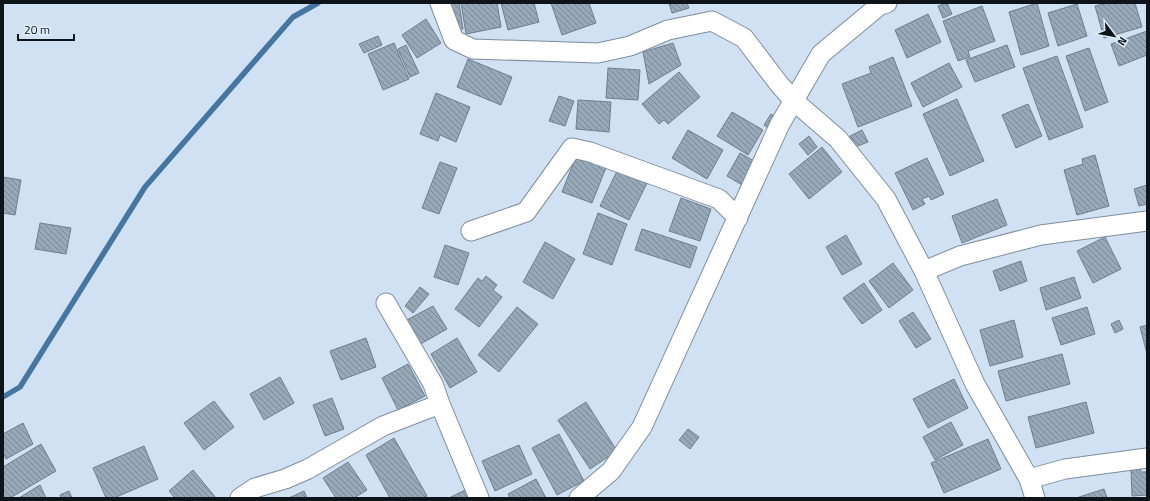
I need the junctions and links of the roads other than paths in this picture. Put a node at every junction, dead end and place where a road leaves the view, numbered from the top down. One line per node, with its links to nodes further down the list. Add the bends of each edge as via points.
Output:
1 (440, 3): 3 (street, via 454,40 473,49 598,53 630,46 668,30 712,21 744,38)
2 (883, 4): 3 (street, via 821,54)
3 (794, 101): 4 (street, via 780,124); 7 (street, via 838,139 886,199)
4 (738, 218): 6 (street, via 719,199 590,152 572,148 526,212); 14 (street, via 642,427 611,471)
5 (1147, 221): 7 (street, via 1041,235 960,256)
6 (471, 232)
7 (924, 271): 11 (street, via 974,384)
8 (386, 303): 9 (street, via 434,384)
9 (440, 404): 12 (street, via 384,426 308,469 255,488); 13 (street)
10 (1147, 458): 11 (street, via 1065,469)
11 (1029, 479): 15 (street)
12 (240, 498)
13 (479, 498)
14 (579, 498)
15 (1035, 498)

